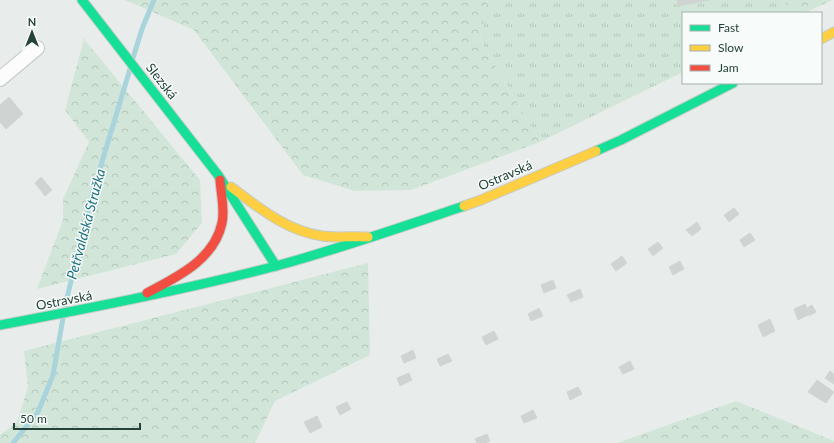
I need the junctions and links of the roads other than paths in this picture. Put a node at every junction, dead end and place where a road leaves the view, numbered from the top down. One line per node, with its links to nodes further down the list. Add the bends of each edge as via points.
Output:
1 (82, 0): 7 (main road, Slezská)
2 (834, 32): 3 (main road)
3 (822, 38)
4 (37, 48): 5 (street)
5 (0, 78)
6 (731, 84): 8 (main road, Ostravská, via 621,140 488,197)
7 (220, 178): 8 (main road, via 271,216 294,229 319,235); 9 (main road, Slezská); 10 (main road, via 222,221 218,236 207,254 194,266)
8 (374, 237): 9 (main road, Ostravská)
9 (276, 266): 10 (main road, Ostravská)
10 (134, 300): 11 (main road, Ostravská)
11 (0, 325)

